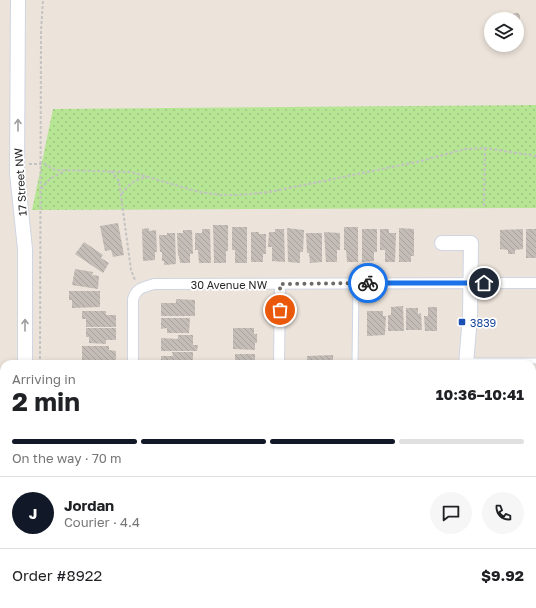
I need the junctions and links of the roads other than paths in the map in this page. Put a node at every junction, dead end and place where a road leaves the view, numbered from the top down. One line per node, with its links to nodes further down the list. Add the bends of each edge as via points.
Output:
1 (18, 0): 7 (main road, 17 Street NW, one-way to 1, via 25,250 17,173)
2 (442, 243): 4 (main road, via 471,243)
3 (356, 283): 4 (street, 30 Avenue NW); 6 (street, 30 Avenue NW); 10 (lane)
4 (471, 283): 5 (street, 30 Avenue NW); 11 (main road)
5 (536, 283)
6 (280, 284): 8 (street, 30 Avenue NW, via 154,284 138,289 133,299); 9 (street)
7 (25, 360)
8 (132, 360)
9 (279, 360)
10 (355, 360)
11 (466, 360)

